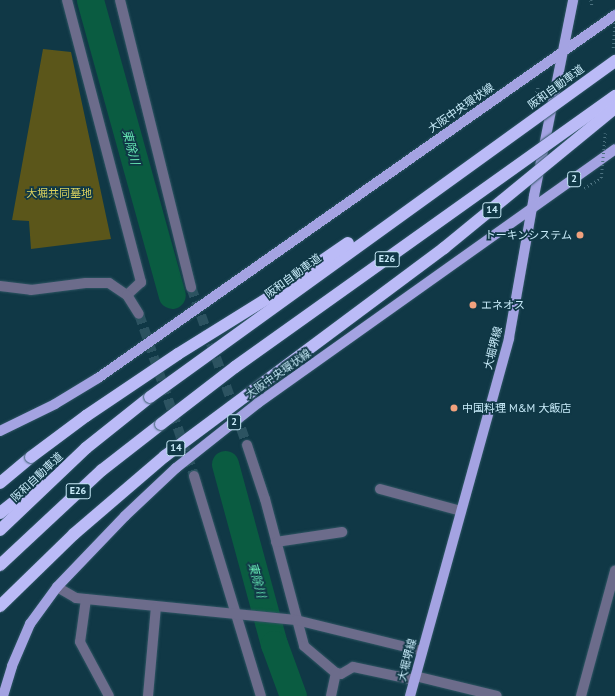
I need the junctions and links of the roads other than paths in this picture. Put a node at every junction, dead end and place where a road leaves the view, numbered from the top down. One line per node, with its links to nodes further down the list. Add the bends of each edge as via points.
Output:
1 (67, 0): 14 (street, via 141,282)
2 (120, 0): 13 (street)
3 (573, 0): 5 (main road, 大堀堺線)
4 (615, 15): 5 (main road, 大阪中央環状線)
5 (562, 52): 11 (main road, 大堀堺線); 16 (main road, 大阪中央環状線, via 98,378 55,404)
6 (615, 61): 10 (highway, 阪和自動車道 / E26, bridge)
7 (615, 96): 27 (highway, E26, bridge, via 235,367 102,470)
8 (615, 108): 32 (highway, 14, bridge, via 444,248 165,456 74,534)
9 (615, 150): 11 (main road, 大阪中央環状線 / 2)
10 (442, 184): 18 (highway, 阪和自動車道 / E26, bridge, via 150,397); 20 (highway, E26, bridge, via 367,229 268,298 86,416)
11 (532, 209): 22 (main road, 大堀堺線, via 509,338); 29 (main road, 大阪中央環状線 / 2, via 258,403 176,468 125,516)
12 (0, 286): 14 (street, via 31,290 86,283 109,283)
13 (191, 287)
14 (127, 295): 15 (street)
15 (139, 314)
16 (0, 431)
17 (247, 445): 26 (street)
18 (86, 448): 23 (highway, E26); 24 (highway, 阪和自動車道 / E26)
19 (194, 476): 34 (street)
20 (0, 483)
21 (380, 489): 22 (street)
22 (461, 511): 36 (main road, 大堀堺線)
23 (0, 513)
24 (0, 530)
25 (342, 532): 26 (street)
26 (276, 542): 35 (street)
27 (0, 565)
28 (615, 571): 30 (street)
29 (57, 587): 31 (street, via 76,598); 39 (main road, 大阪中央環状線 / 2, via 30,624 12,666)
30 (612, 597): 46 (street)
31 (86, 599): 33 (street); 40 (street, via 80,642)
32 (0, 606)
33 (156, 606): 34 (street); 41 (street)
34 (238, 615): 35 (street); 42 (street)
35 (292, 620): 36 (street); 37 (street, via 304,646)
36 (422, 651): 38 (main road, 大堀堺線)
37 (336, 672): 38 (street, via 341,674 353,667); 43 (street)
38 (415, 678): 44 (main road, 大堀堺線); 45 (street)
39 (3, 696)
40 (109, 696)
41 (148, 696)
42 (261, 696)
43 (331, 696)
44 (410, 696)
45 (497, 696)
46 (581, 696)

